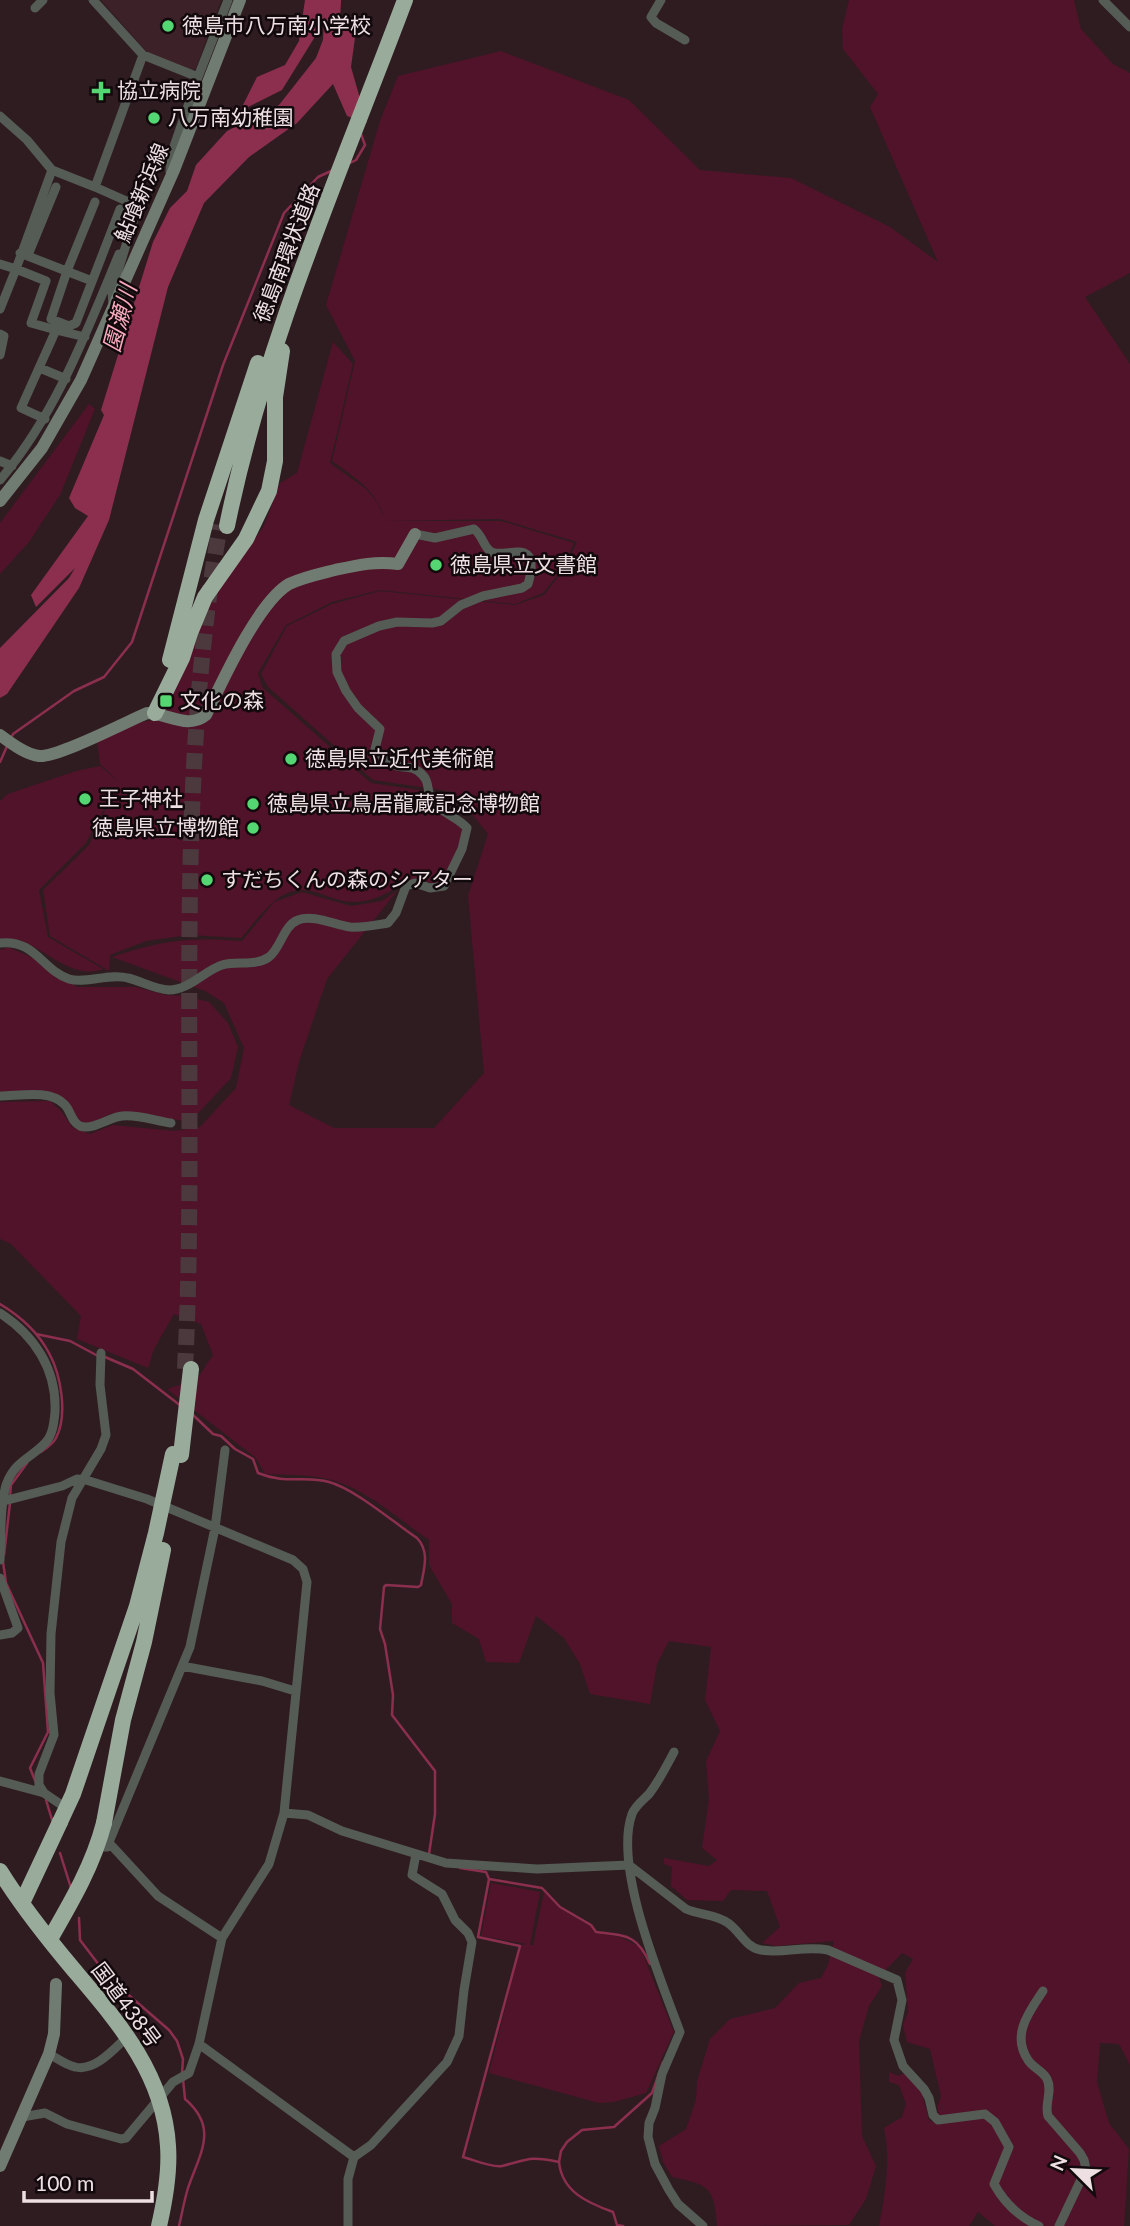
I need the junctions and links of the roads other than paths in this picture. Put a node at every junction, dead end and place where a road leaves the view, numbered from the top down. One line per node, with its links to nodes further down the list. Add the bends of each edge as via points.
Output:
1 (43, 0): 9 (street)
2 (93, 0): 12 (street)
3 (228, 0): 13 (street)
4 (240, 0): 17 (main road, 鮎喰新浜線)
5 (399, 0): 14 (highway, 徳島南環状道路)
6 (405, 0): 14 (highway, 徳島南環状道路)
7 (661, 0): 11 (street, via 651,17)
8 (1103, 0): 10 (street)
9 (36, 8)
10 (1130, 27)
11 (685, 40)
12 (143, 55): 13 (street); 19 (street)
13 (198, 78): 17 (street, via 171,155)
14 (372, 79): 20 (highway, 徳島南環状道路)
15 (0, 116): 16 (street)
16 (52, 170): 19 (street); 24 (street)
17 (170, 178): 31 (main road, 鮎喰新浜線)
18 (56, 187): 24 (street)
19 (95, 187): 23 (street, via 131,203)
20 (326, 199): 25 (highway, 徳島南環状道路); 30 (highway, 徳島南環状道路)
21 (95, 202): 28 (street)
22 (120, 209): 29 (street)
23 (136, 212): 31 (street, via 112,291); 35 (street)
24 (24, 254): 27 (street); 28 (street)
25 (308, 254): 30 (highway, 徳島南環状道路, via 258,398 224,526 244,422); 46 (highway, via 276,381 275,461 269,491 246,539 201,605 182,658)
26 (0, 264): 27 (street)
27 (16, 269): 32 (street); 33 (street, via 46,281 31,323)
28 (67, 271): 29 (street); 29 (street, via 51,319 73,326)
29 (92, 281)
30 (281, 302): 46 (highway, via 206,520 168,667)
31 (114, 307): 41 (main road, 鮎喰新浜線, via 81,380 42,448)
32 (0, 309)
33 (56, 330): 35 (street); 37 (street)
34 (0, 334): 36 (street, via 4,336)
35 (85, 337): 38 (street)
36 (0, 355)
37 (40, 368): 38 (street); 39 (street, via 21,408)
38 (66, 379): 39 (street)
39 (45, 419): 41 (street)
40 (0, 461): 41 (street)
41 (17, 470): 42 (street); 43 (street); 44 (main road, 鮎喰新浜線)
42 (0, 480)
43 (0, 489)
44 (0, 502)
45 (415, 534): 46 (main road, via 398,564 358,563 286,586 241,644 201,719 174,720); 48 (street, via 435,538 474,528 487,550 497,554 520,551 530,561 531,575 522,588 483,596 461,605 441,621 379,626 344,641 336,654 337,672 346,691 380,729 375,749 398,767 411,766 422,774 431,798 467,828 444,887 415,883 406,887 388,923 352,927 305,917 294,921 267,958 219,966 169,990 127,977 71,980 33,951)
46 (151, 713): 47 (main road, via 52,755 38,756)
47 (0, 735)
48 (0, 943)
49 (0, 1096): 50 (street, via 55,1098 80,1126 125,1115)
50 (171, 1123)
51 (0, 1313): 57 (street, via 21,1326 38,1349 51,1375 55,1398 47,1441 22,1459)
52 (101, 1353): 56 (street, via 106,1435)
53 (188, 1369): 55 (highway)
54 (225, 1451): 58 (street)
55 (177, 1454): 67 (highway, bridge, via 137,1606 73,1794); 69 (highway, bridge, via 144,1642 123,1720)
56 (82, 1480): 57 (street); 58 (street, via 147,1499); 66 (street, via 66,1517 55,1581 50,1682 54,1735 38,1774)
57 (1, 1502): 59 (street)
58 (215, 1528): 62 (street); 63 (street, via 293,1560 303,1569 307,1582)
59 (0, 1560)
60 (0, 1578): 61 (street, via 18,1628)
61 (0, 1635)
62 (182, 1666): 63 (street); 69 (street)
63 (295, 1691): 68 (street)
64 (674, 1752): 71 (street, via 632,1813)
65 (0, 1781): 66 (street)
66 (44, 1793): 67 (street)
67 (60, 1810): 73 (highway)
68 (284, 1813): 70 (street, via 308,1815 342,1831); 74 (street, via 269,1864)
69 (103, 1847): 74 (street, via 112,1846 158,1896); 75 (highway)
70 (416, 1854): 71 (street, via 475,1866); 83 (street, via 412,1875 442,1894 472,1942 459,2036 447,2062 371,2145)
71 (629, 1865): 87 (street, via 643,1930 680,2032 662,2074 648,2137 669,2190); 88 (street, via 686,1909 729,1923 754,1948 828,1950 897,1980 902,2000 894,2036 903,2066 924,2089 935,2118 944,2121 985,2114 995,2122 1009,2147 994,2184 1008,2205)
72 (2, 1878): 73 (highway, 国道438号)
73 (22, 1903): 75 (highway, 国道438号)
74 (222, 1938): 79 (street)
75 (50, 1939): 78 (highway, 国道438号)
76 (56, 1983): 80 (main road)
77 (1042, 1990): 89 (street, via 1023,2024 1022,2045 1027,2059 1046,2079 1048,2116 1080,2153 1086,2169)
78 (128, 2035): 80 (street, via 98,2062 85,2067 74,2067); 81 (highway, 国道438号)
79 (199, 2043): 81 (street, via 183,2076); 83 (street)
80 (49, 2054): 82 (main road)
81 (158, 2097): 82 (street, via 121,2139 66,2124 45,2113); 85 (highway, 国道438号, via 168,2146 168,2178)
82 (22, 2117): 84 (main road)
83 (354, 2157): 86 (street, via 348,2179)
84 (0, 2166)
85 (159, 2226)
86 (348, 2226)
87 (703, 2226)
88 (1039, 2226)
89 (1059, 2226)

